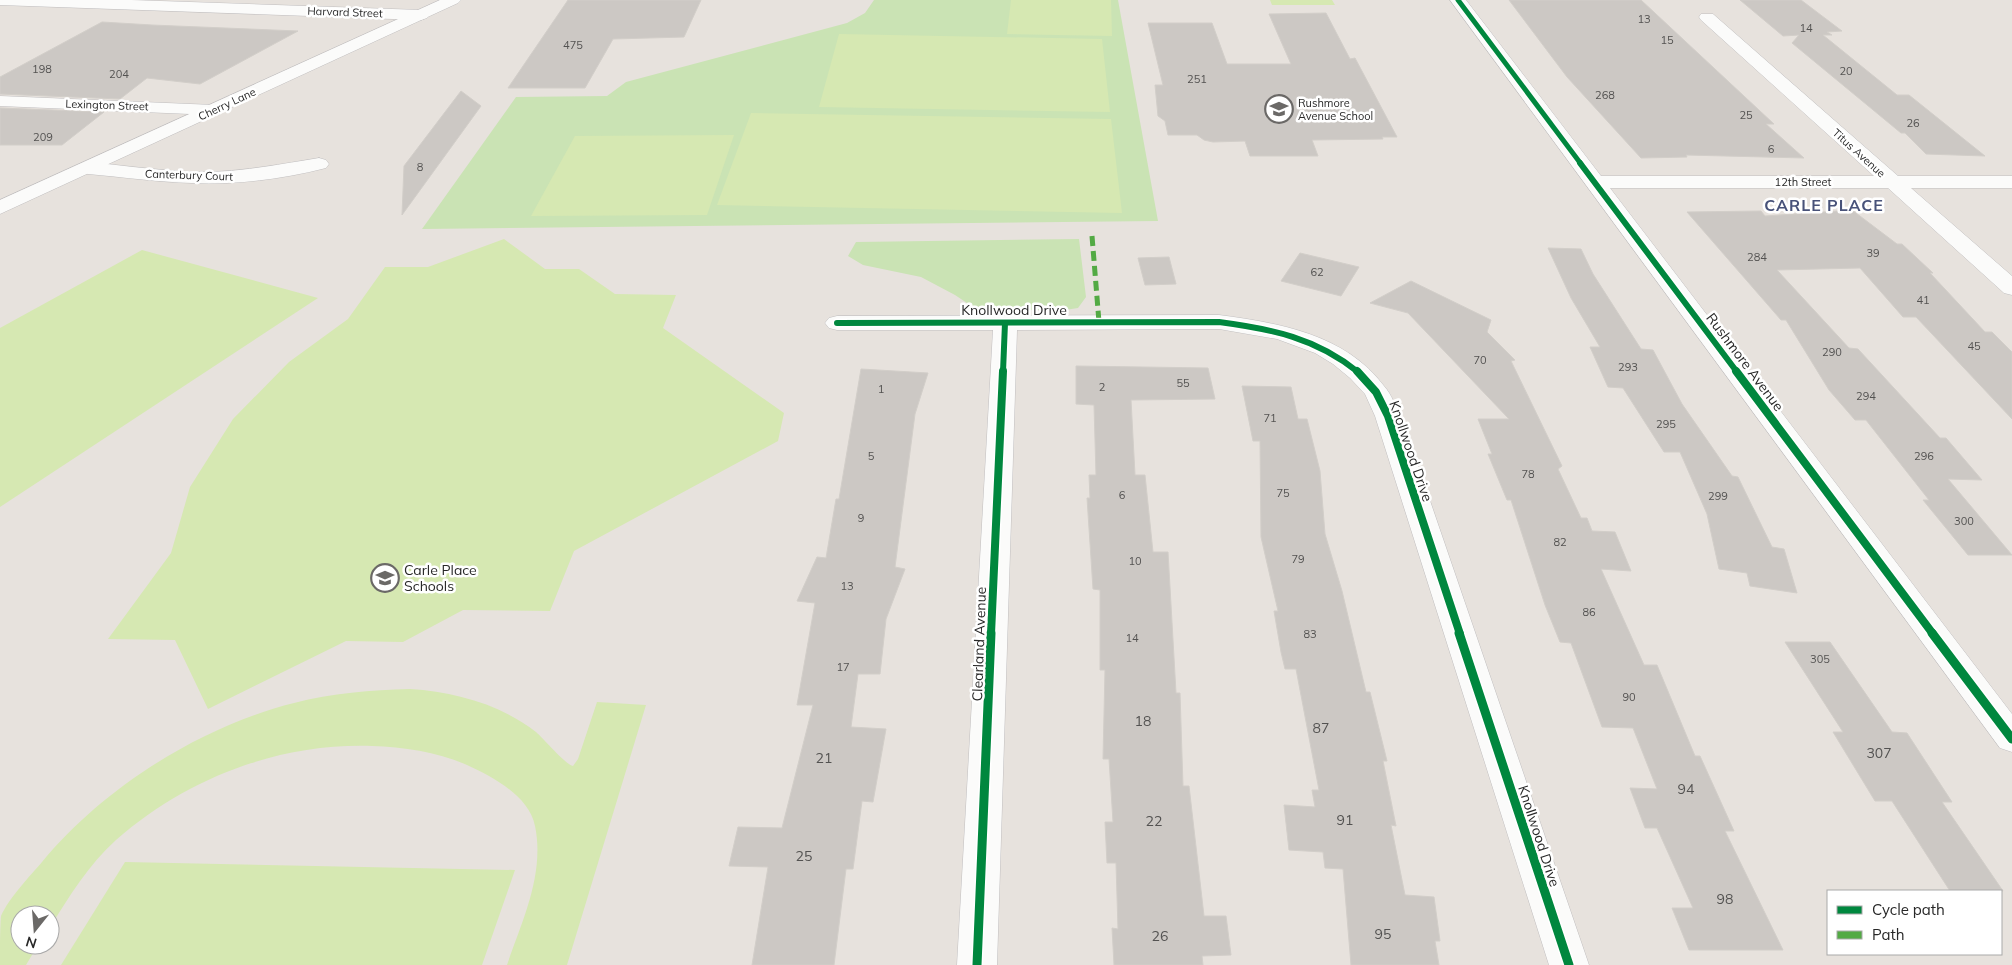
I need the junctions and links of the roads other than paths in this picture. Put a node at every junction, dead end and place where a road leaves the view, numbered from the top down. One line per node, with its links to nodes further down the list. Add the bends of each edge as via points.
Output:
1 (0, 0): 4 (street, Harvard Street)
2 (453, 0): 4 (street, Cherry Lane)
3 (1458, 0): 10 (street, Rushmore Avenue)
4 (421, 15): 7 (street, Cherry Lane)
5 (1707, 17): 11 (street, Titus Avenue)
6 (0, 101): 7 (street, Lexington Street)
7 (214, 110): 9 (street, Cherry Lane)
8 (319, 164): 9 (street, Canterbury Court, via 223,178)
9 (88, 168): 13 (street, Cherry Lane)
10 (1595, 182): 11 (street, 12th Street); 17 (street, Rushmore Avenue)
11 (1892, 182): 12 (street, 12th Street); 14 (street, Titus Avenue)
12 (2012, 182)
13 (0, 208)
14 (2012, 288)
15 (837, 323): 16 (street, Knollwood Drive)
16 (1005, 323): 18 (street, Clearland Avenue); 19 (street, Knollwood Drive, via 1219,322 1267,328 1331,352 1356,370 1375,390 1388,416)
17 (2012, 739)
18 (978, 965)
19 (1569, 965)

